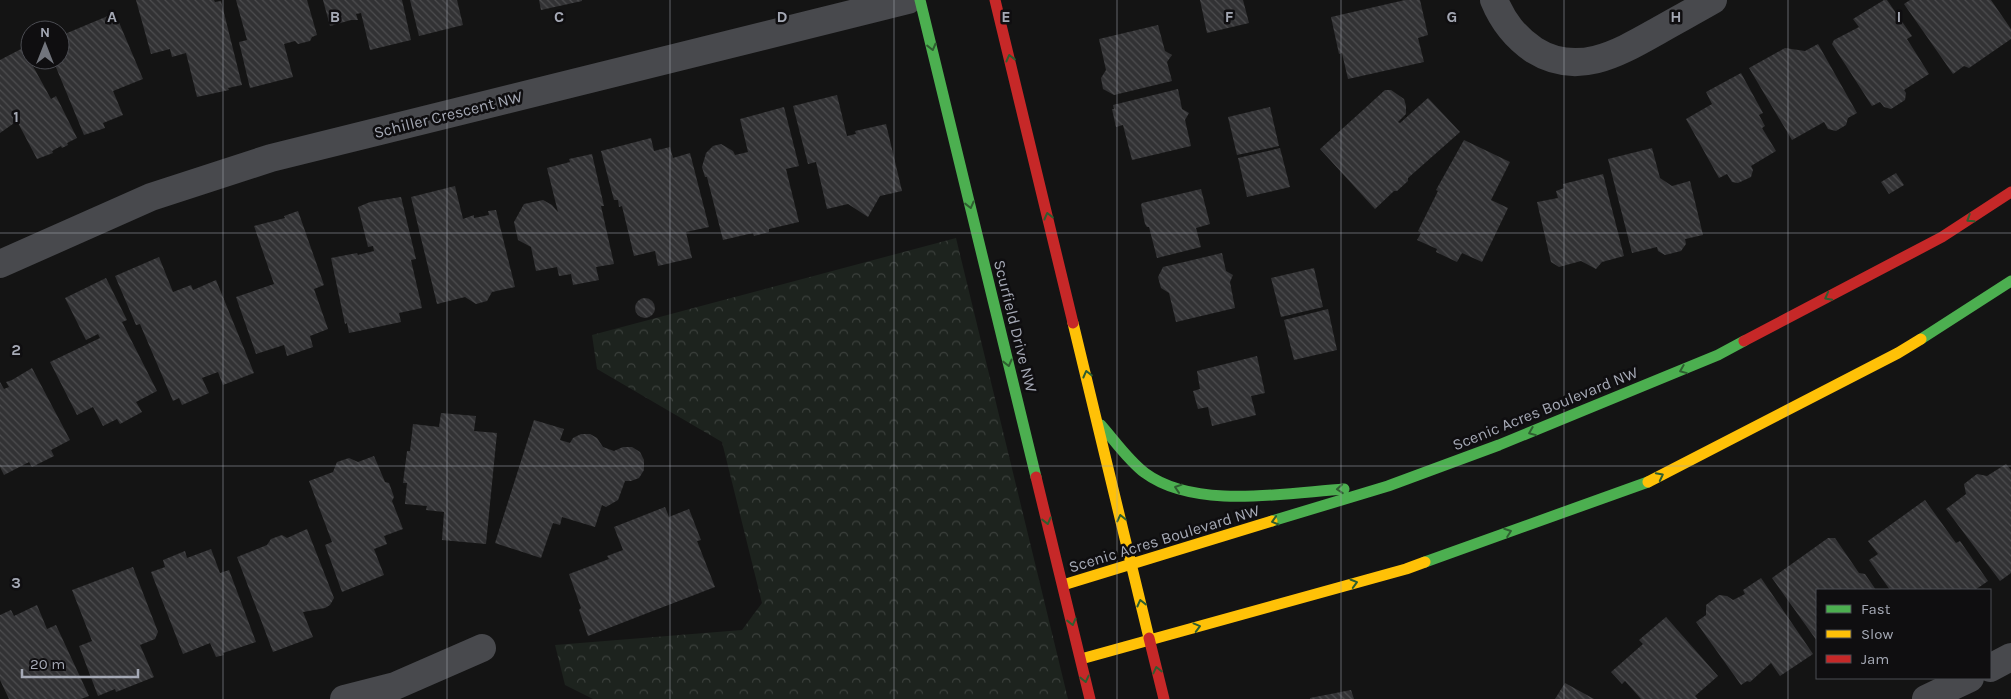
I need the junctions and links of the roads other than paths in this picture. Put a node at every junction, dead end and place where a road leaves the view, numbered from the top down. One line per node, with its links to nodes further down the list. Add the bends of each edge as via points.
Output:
1 (908, 0): 7 (street, Schiller Crescent NW, via 271,158 151,196)
2 (920, 0): 12 (street, Scurfield Drive NW, one-way to 12)
3 (995, 0): 9 (street, one-way to 3)
4 (1494, 0): 5 (street, via 1501,17 1519,40 1544,56 1570,62 1610,57)
5 (1713, 0)
6 (2011, 192): 10 (street, Scenic Acres Boulevard NW, one-way to 10, via 1942,237 1718,355 1499,445)
7 (0, 264)
8 (2011, 282): 13 (street, one-way to 8, via 1406,568 1648,482 1898,353)
9 (1098, 422): 10 (street, one-way to 9, via 1232,496 1193,493 1146,474); 11 (street, one-way to 9)
10 (1388, 486): 11 (street, Scenic Acres Boulevard NW, one-way to 11)
11 (1132, 565): 12 (street, Scenic Acres Boulevard NW); 13 (street, one-way to 11)
12 (1063, 585): 16 (street, Scurfield Drive NW, one-way to 16)
13 (1150, 640): 16 (street); 21 (street, one-way to 13)
14 (482, 648): 19 (street, via 395,686)
15 (2011, 658): 17 (street)
16 (1081, 659): 20 (street, Scurfield Drive NW, one-way to 20)
17 (1991, 668)
18 (1968, 679): 22 (street)
19 (344, 699)
20 (1090, 699)
21 (1164, 699)
22 (1926, 699)

